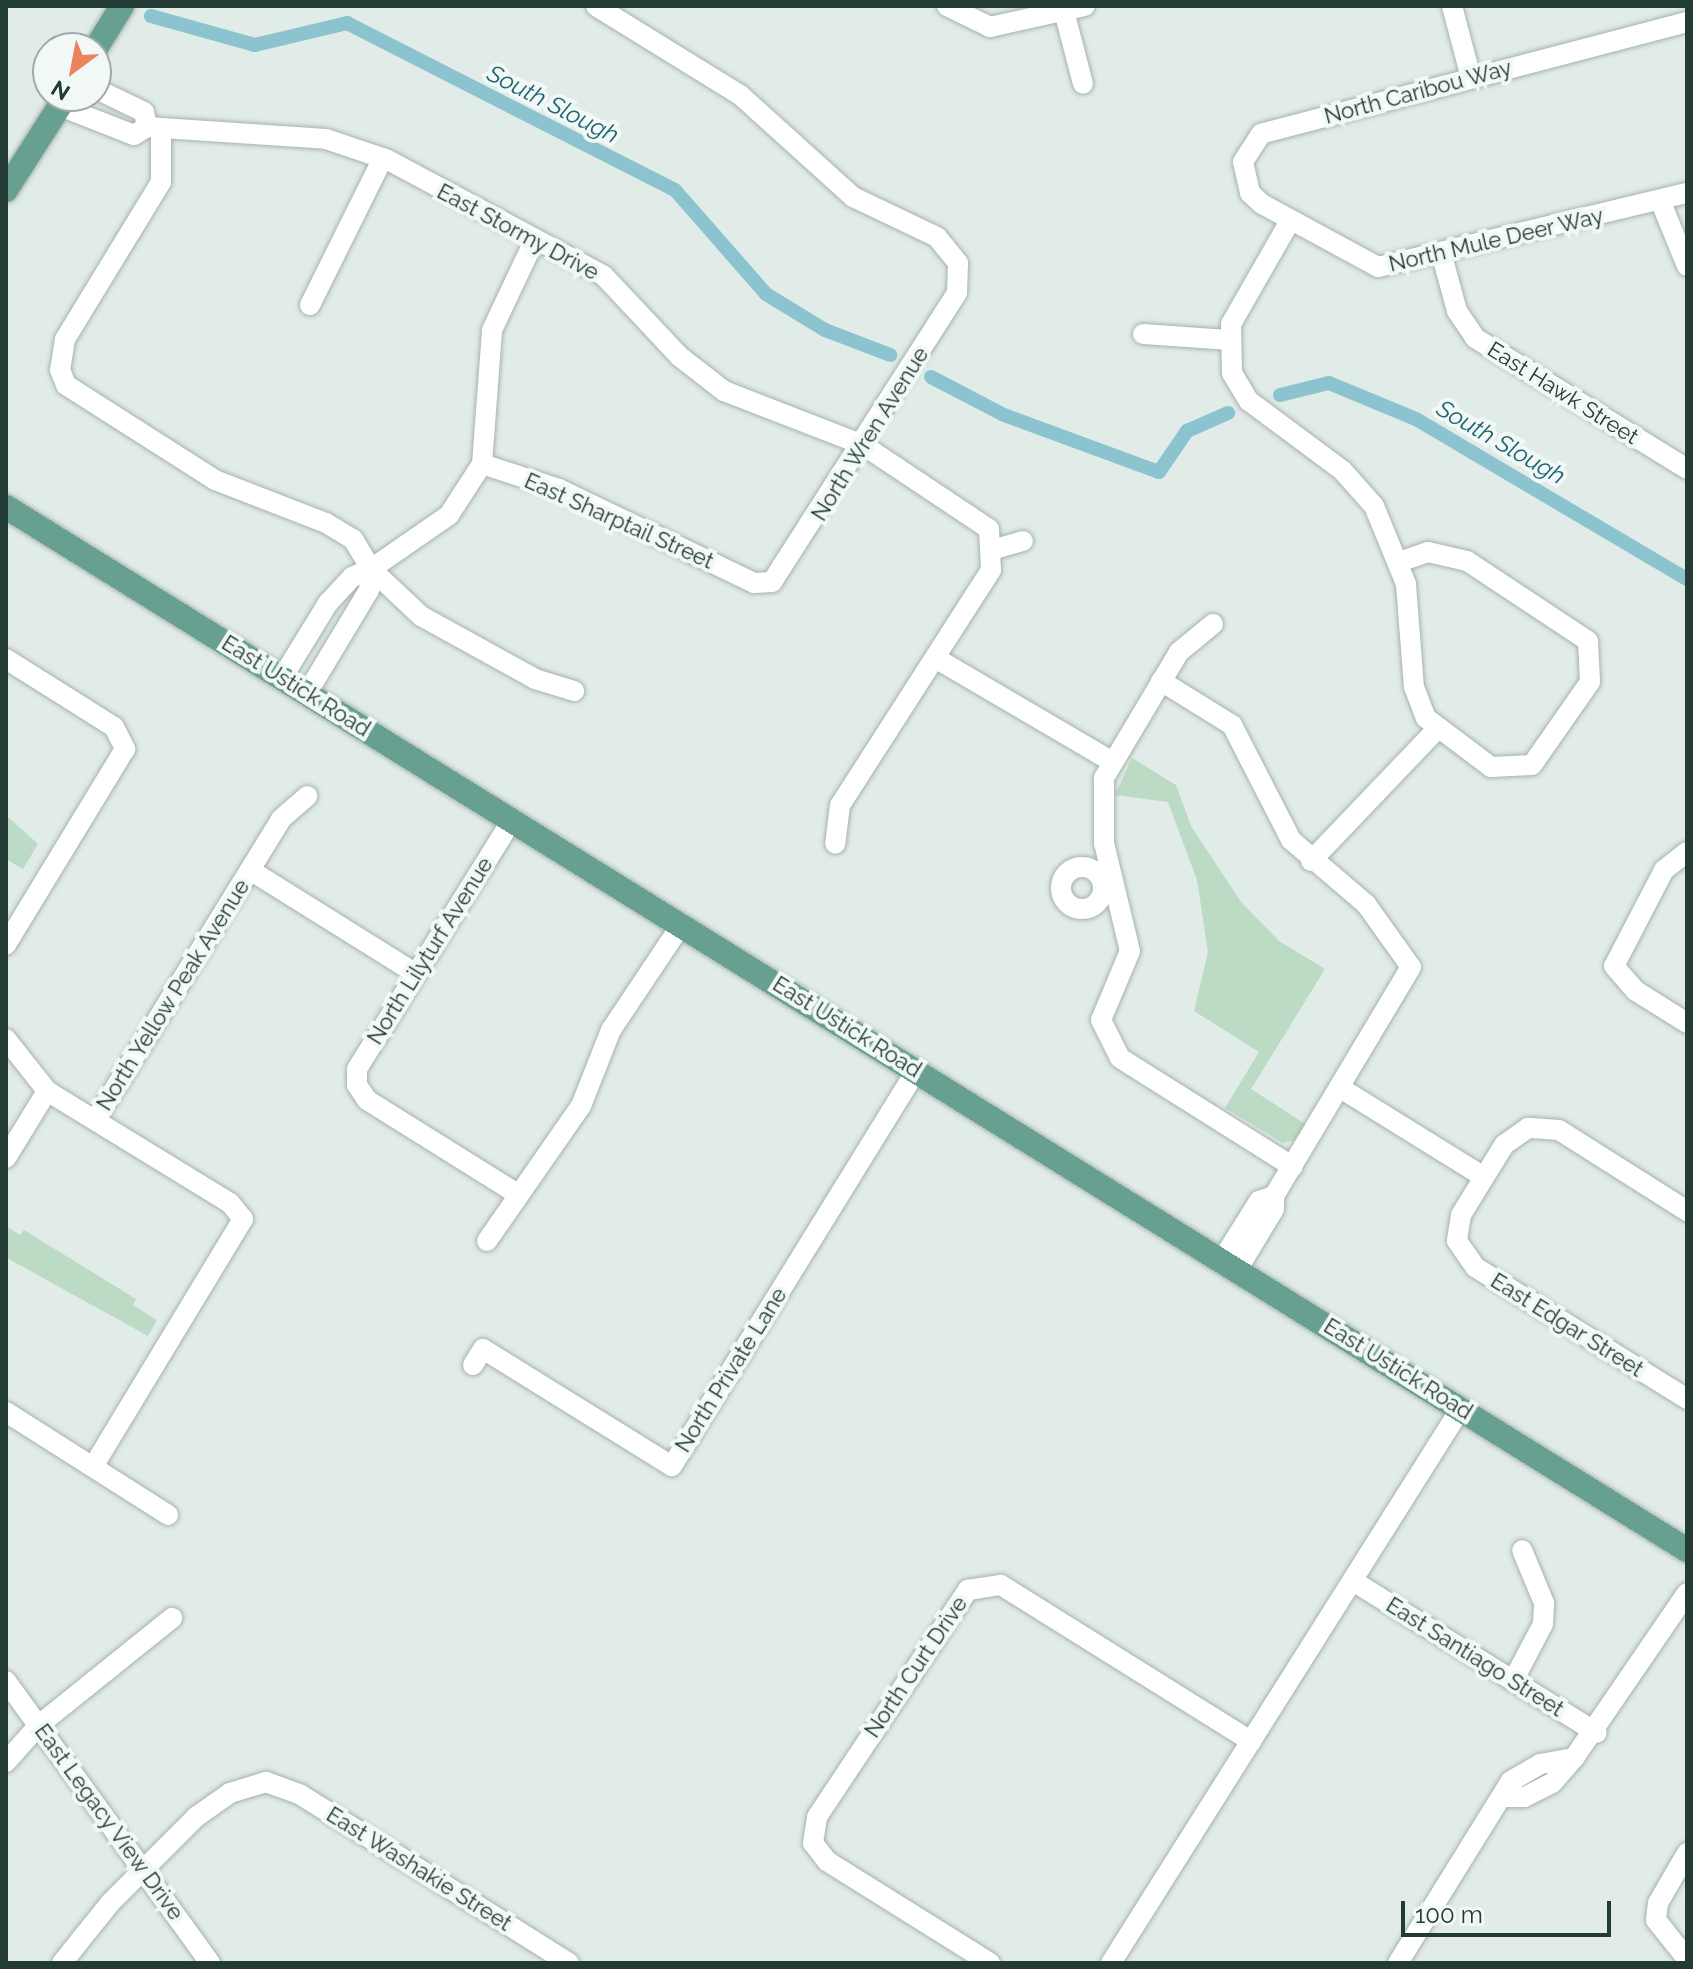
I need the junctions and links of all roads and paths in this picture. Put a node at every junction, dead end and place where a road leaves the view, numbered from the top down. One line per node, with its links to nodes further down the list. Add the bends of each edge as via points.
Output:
1 (122, 6): 8 (main road)
2 (596, 6): 26 (street, North Wren Avenue, via 740,95 835,184 937,237 958,263 957,293)
3 (947, 6): 6 (street, via 990,27)
4 (1085, 6): 6 (street)
5 (1452, 6): 9 (street)
6 (1064, 11): 10 (street)
7 (1687, 23): 9 (street, North Caribou Way)
8 (106, 32)
9 (1471, 78): 19 (street, North Caribou Way, via 1261,134 1246,154 1243,178 1256,198)
10 (1083, 84)
11 (112, 97): 14 (street, via 144,112)
12 (56, 112): 16 (main road)
13 (86, 112): 14 (street, East Stormy Drive, via 134,135)
14 (154, 129): 15 (street, East Stormy Drive, via 326,139); 33 (street, via 161,182 65,339 60,370 78,396 201,472 353,539)
15 (383, 158): 20 (street, East Stormy Drive); 23 (street)
16 (6, 190)
17 (1687, 193): 18 (street, North Mule Deer Way)
18 (1660, 200): 21 (street, North Mule Deer Way); 22 (street)
19 (1290, 221): 21 (street, North Mule Deer Way, via 1370,265); 25 (street, via 1238,309)
20 (534, 241): 26 (street, East Stormy Drive, via 604,276 679,356 724,391); 27 (street, via 492,330)
21 (1442, 256): 28 (street, East Hawk Street, via 1457,311 1475,338)
22 (1687, 266)
23 (310, 305)
24 (1143, 334): 25 (street)
25 (1228, 340): 32 (street, via 1232,373 1249,401 1354,480)
26 (863, 445): 31 (street, East Stormy Drive, via 978,518); 34 (street, North Wren Avenue, via 788,566 772,582)
27 (482, 464): 33 (street, via 449,515); 34 (street, East Sharptail Street, via 559,489)
28 (1687, 469)
29 (6, 507): 38 (main road, East Ustick Road)
30 (1023, 541): 31 (street)
31 (995, 549): 37 (street, via 991,570)
32 (1399, 562): 42 (street, via 1414,687); 42 (street, via 1428,552 1467,561 1577,627 1593,654 1590,682 1544,756 1517,771 1491,767)
33 (371, 569): 38 (street, via 352,577 328,603); 40 (street, via 421,616 535,679); 41 (street, via 369,590)
34 (754, 583)
35 (1213, 624): 39 (street, via 1179,652)
36 (6, 659): 51 (street, via 124,740 121,758)
37 (937, 659): 43 (street); 46 (street, via 840,805)
38 (282, 678): 41 (main road, East Ustick Road)
39 (1161, 681): 43 (street); 48 (street, via 1232,725 1271,809)
40 (574, 691)
41 (307, 693): 45 (main road, East Ustick Road)
42 (1436, 730): 48 (street)
43 (1111, 761): 60 (street, via 1100,798 1110,882 1130,951 1101,1020 1107,1039 1120,1058)
44 (307, 796): 49 (street, North Yellow Peak Avenue, via 281,819)
45 (512, 820): 50 (main road, East Ustick Road); 52 (street, North Lilyturf Avenue)
46 (835, 844)
47 (1682, 855): 53 (street, via 1619,948 1614,966)
48 (1311, 861): 56 (street, via 1366,904 1411,967)
49 (250, 870): 52 (street); 58 (street, North Yellow Peak Avenue)
50 (681, 925): 55 (main road, East Ustick Road); 62 (street, via 611,1030 581,1106)
51 (6, 945)
52 (415, 973): 62 (street, North Lilyturf Avenue, via 357,1069 357,1085 367,1100)
53 (1687, 1023)
54 (6, 1039): 57 (street)
55 (917, 1070): 65 (main road, East Ustick Road); 66 (street, North Private Lane, via 672,1466 483,1349)
56 (1342, 1089): 60 (street); 61 (street)
57 (47, 1091): 58 (street); 59 (street)
58 (96, 1119): 70 (street, via 230,1203 243,1219)
59 (6, 1158)
60 (1293, 1167): 65 (street, via 1274,1196 1274,1209)
61 (1484, 1177): 63 (street, via 1504,1145 1528,1128 1559,1130); 67 (street, East Edgar Street, via 1461,1215 1457,1241 1475,1267)
62 (516, 1193): 64 (street)
63 (1687, 1211)
64 (487, 1241)
65 (1230, 1265): 68 (main road, East Ustick Road)
66 (473, 1365)
67 (1687, 1399)
68 (1461, 1408): 73 (main road, East Ustick Road); 74 (street)
69 (6, 1412): 70 (street)
70 (93, 1467): 71 (street)
71 (168, 1515)
72 (1522, 1550): 78 (street, via 1544,1603 1543,1624)
73 (1687, 1550)
74 (1353, 1581): 78 (street, East Santiago Street); 81 (street)
75 (1687, 1593): 80 (street)
76 (172, 1618): 79 (street)
77 (6, 1681): 79 (street, East Legacy View Drive)
78 (1513, 1681): 80 (street, East Santiago Street)
79 (39, 1725): 82 (street); 84 (street, East Legacy View Drive)
80 (1597, 1733): 91 (street, via 1552,1783 1524,1797 1504,1797)
81 (1251, 1741): 89 (street, North Curt Drive, via 1001,1585 968,1590 817,1817 813,1843 827,1861); 90 (street)
82 (6, 1762)
83 (1687, 1853): 85 (street, via 1658,1903 1662,1937)
84 (142, 1868): 86 (street, East Washakie Street, via 230,1793 266,1782 301,1795); 87 (street); 88 (street, East Legacy View Drive)
85 (1687, 1959)
86 (563, 1962)
87 (62, 1963)
88 (210, 1963)
89 (990, 1963)
90 (1111, 1963)
91 (1398, 1963)

